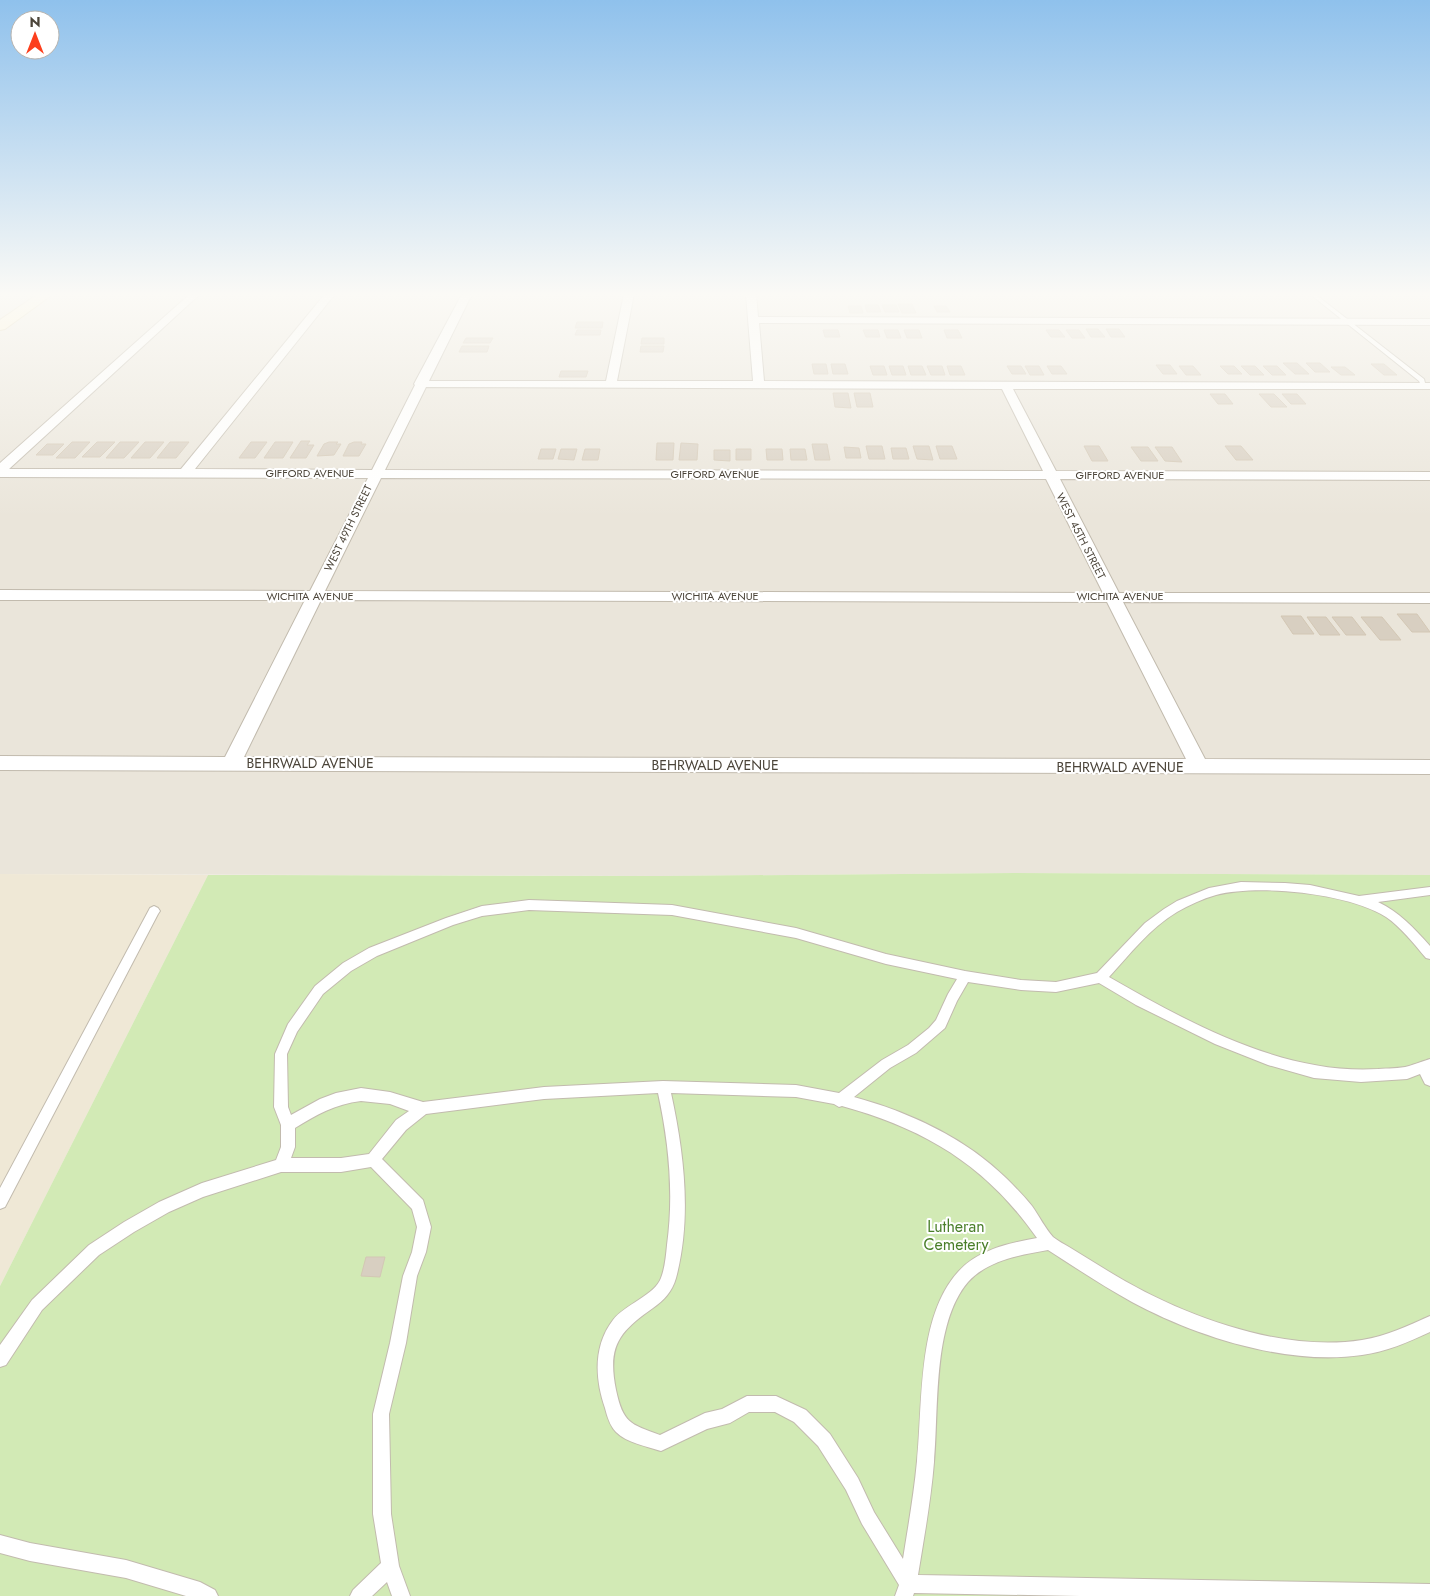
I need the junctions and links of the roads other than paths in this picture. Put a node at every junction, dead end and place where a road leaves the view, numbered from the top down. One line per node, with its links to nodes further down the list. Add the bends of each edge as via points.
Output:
1 (113, 368): 12 (street)
2 (270, 368): 13 (street)
3 (428, 368): 7 (street, WEST 49TH STREET)
4 (614, 368): 8 (street)
5 (758, 368): 9 (street)
6 (1407, 368): 11 (lane)
7 (420, 384): 8 (street); 14 (street, WEST 49TH STREET)
8 (611, 384): 9 (street)
9 (759, 384): 10 (street)
10 (1005, 384): 11 (street); 15 (street, WEST 45TH STREET)
11 (1428, 388)
12 (0, 471): 13 (street, GIFFORD AVENUE)
13 (185, 473): 14 (street, GIFFORD AVENUE)
14 (375, 473): 15 (street, GIFFORD AVENUE); 18 (street, WEST 49TH STREET)
15 (1050, 475): 16 (street, GIFFORD AVENUE); 19 (street, WEST 45TH STREET)
16 (1430, 476)
17 (0, 595): 18 (street, WICHITA AVENUE)
18 (315, 596): 19 (street, WICHITA AVENUE); 22 (street, WEST 49TH STREET)
19 (1112, 596): 20 (street, WICHITA AVENUE); 23 (street, WEST 45TH STREET)
20 (1430, 598)
21 (0, 763): 22 (street, BEHRWALD AVENUE)
22 (231, 763): 23 (street, BEHRWALD AVENUE)
23 (1200, 767): 24 (street, BEHRWALD AVENUE)
24 (1430, 767)
25 (1430, 891): 26 (lane)
26 (1360, 900): 28 (lane, via 1390,914); 30 (lane, via 1321,890 1224,889 1169,912 1143,931)
27 (154, 911): 39 (lane)
28 (1430, 954)
29 (965, 976): 30 (lane, via 1040,988 1056,988); 34 (lane, via 934,1032); 36 (lane, via 886,959 796,933 672,910 529,905 482,911 373,952 347,967 319,990 292,1028 281,1054 281,1107)
30 (1100, 978): 31 (lane, via 1140,1002 1219,1040 1314,1072 1361,1076 1407,1073)
31 (1427, 1066): 32 (lane)
32 (1430, 1080)
33 (663, 1087): 34 (lane, via 795,1091); 35 (lane, via 588,1089 476,1099); 45 (lane, via 675,1150 676,1238 667,1282 653,1299 618,1326 604,1363 613,1408 620,1424 634,1434 661,1443 747,1404 776,1404 800,1416 824,1440 852,1484)
34 (839, 1101): 40 (lane, via 891,1114 947,1140 1018,1198)
35 (424, 1108): 36 (lane, via 371,1095 345,1096 319,1105); 37 (lane, via 402,1125)
36 (288, 1125): 38 (lane, via 288,1147)
37 (373, 1160): 38 (lane, via 341,1165); 44 (lane, via 418,1205 424,1227 410,1276 381,1414 382,1514)
38 (281, 1165): 42 (lane, via 202,1190 143,1219 94,1250 38,1305)
39 (0, 1202)
40 (1049, 1243): 41 (lane, via 1149,1302 1203,1325 1283,1345 1345,1351 1384,1344); 45 (lane, via 1017,1248 982,1261 962,1278 946,1303 934,1356 926,1462)
41 (1430, 1324)
42 (0, 1359)
43 (0, 1544): 47 (lane, via 126,1569)
44 (390, 1566): 48 (lane); 49 (lane)
45 (906, 1590): 46 (lane)
46 (1430, 1593)
47 (209, 1596)
48 (360, 1596)
49 (401, 1596)

